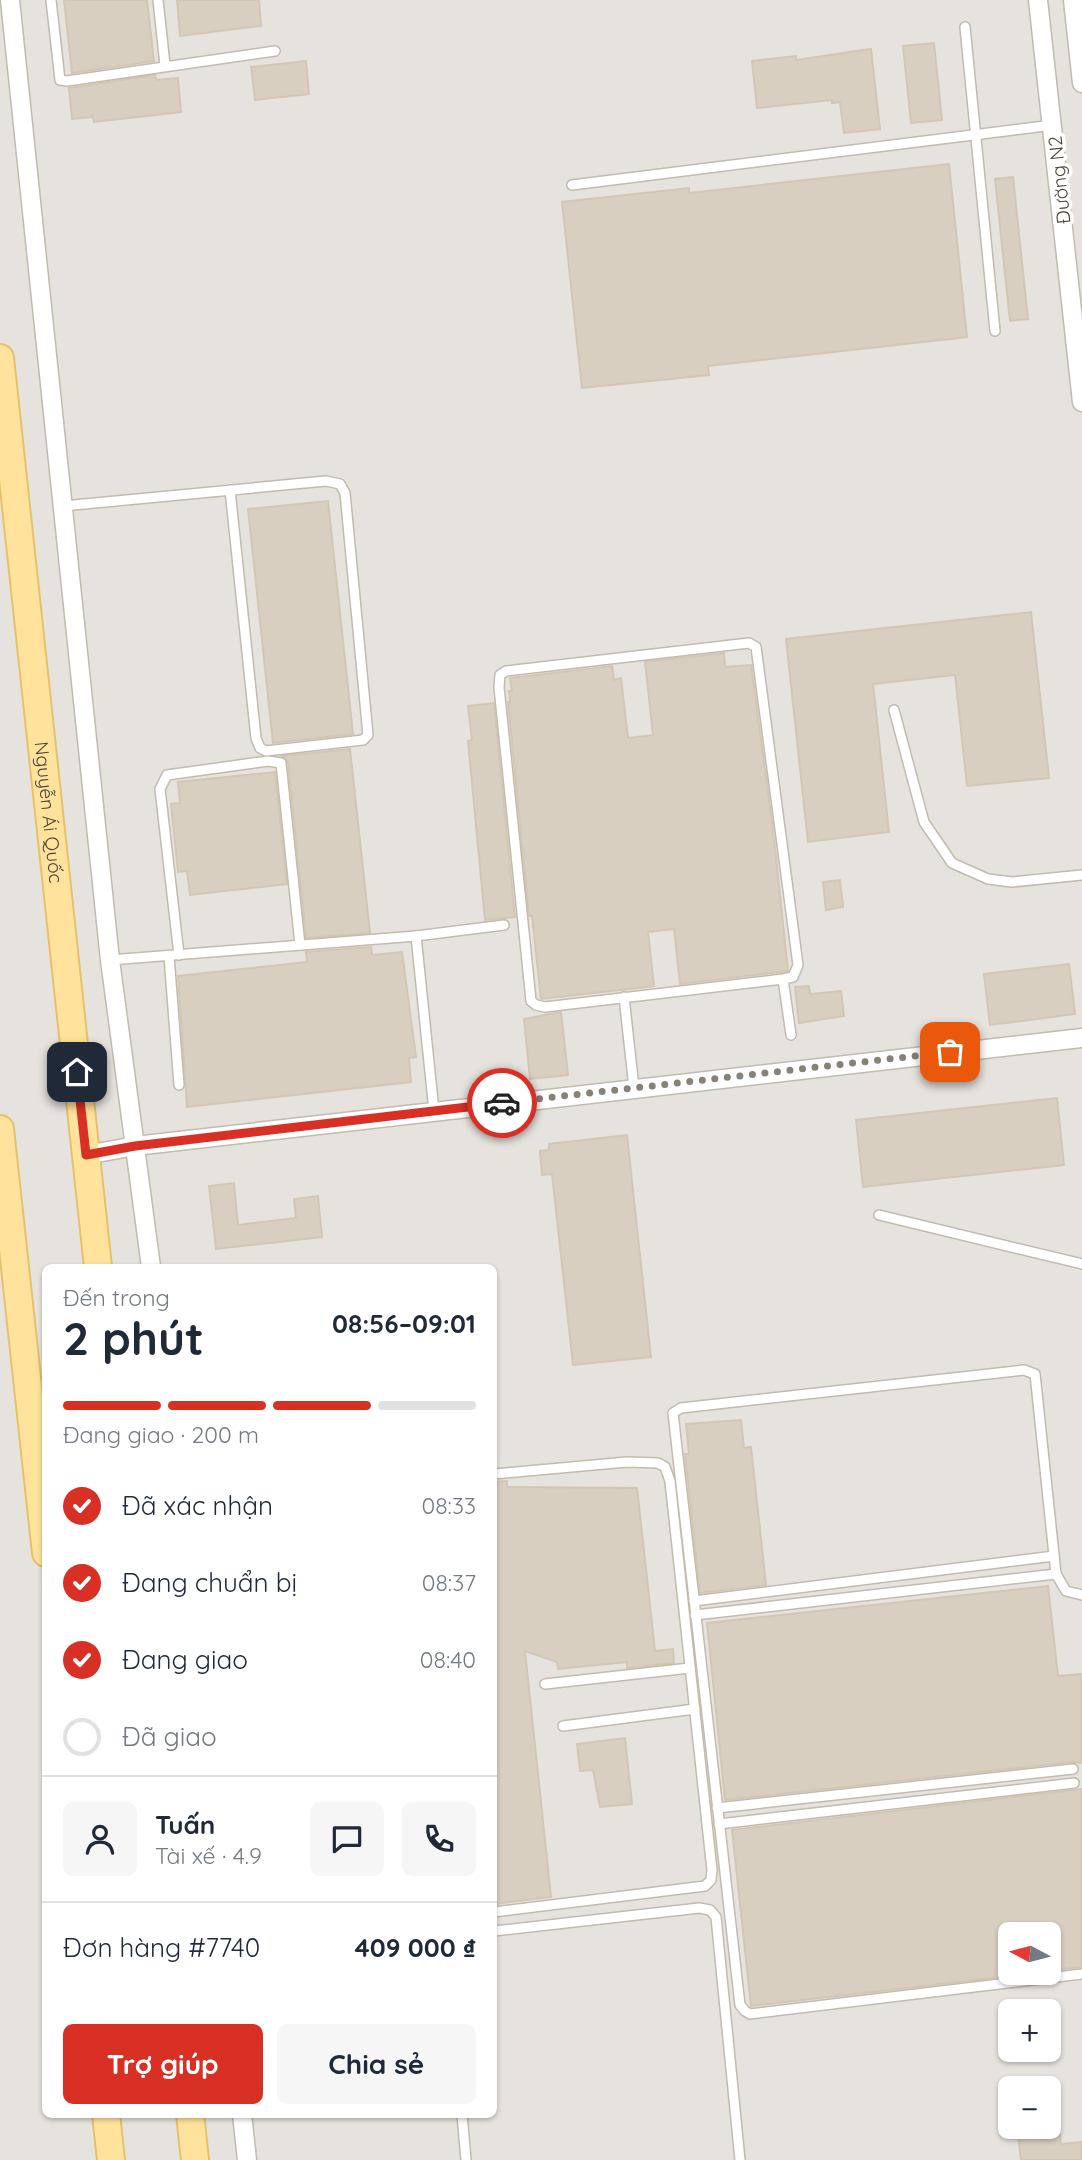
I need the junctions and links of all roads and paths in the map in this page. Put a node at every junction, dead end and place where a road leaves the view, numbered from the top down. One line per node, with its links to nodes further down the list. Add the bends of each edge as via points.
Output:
1 (10, 0): 17 (street)
2 (51, 0): 8 (lane, via 60,80)
3 (158, 0): 8 (lane)
4 (1038, 0): 10 (street, Đường N2)
5 (1073, 0): 9 (street)
6 (965, 27): 11 (lane)
7 (275, 51): 8 (lane)
8 (164, 65)
9 (1082, 83)
10 (1053, 125): 11 (lane); 15 (street, Đường N2)
11 (977, 134): 12 (lane); 13 (lane)
12 (572, 185)
13 (995, 331)
14 (0, 358): 34 (main road, Nguyễn Ái Quốc)
15 (1082, 402)
16 (230, 490): 16 (lane, via 326,481 340,484 345,494 368,735 363,740 260,748); 17 (lane)
17 (63, 506): 24 (street)
18 (894, 710): 19 (lane, via 924,822 952,863 988,879 1012,882)
19 (1082, 875)
20 (504, 925): 21 (lane)
21 (416, 936): 22 (lane); 31 (lane)
22 (300, 945): 23 (lane); 23 (lane, via 281,763 268,761 167,775 163,780 160,789)
23 (174, 955): 24 (lane); 29 (lane)
24 (110, 960): 33 (street)
25 (783, 979): 26 (lane); 26 (lane, via 793,977 798,965 756,647 749,643 506,671 500,675 499,687 531,1000 545,1007); 27 (lane)
26 (624, 997): 30 (lane)
27 (791, 1035)
28 (1082, 1038): 30 (street)
29 (179, 1086)
30 (634, 1088): 31 (street)
31 (434, 1111): 33 (street)
32 (0, 1129): 40 (main road)
33 (135, 1146): 34 (street); 37 (street)
34 (86, 1155): 36 (main road, Nguyễn Ái Quốc)
35 (879, 1215): 38 (lane)
36 (98, 1264)
37 (151, 1264)
38 (1082, 1264)
39 (497, 1474): 50 (lane, via 627,1462 665,1467)
40 (42, 1516)
41 (1054, 1556): 42 (lane); 43 (lane); 47 (lane, via 1035,1374 1024,1370 681,1408 673,1413 673,1423)
42 (1056, 1574): 45 (lane); 46 (lane, via 1066,1591)
43 (888, 1576): 44 (lane); 45 (lane)
44 (784, 1589): 47 (lane); 48 (lane)
45 (891, 1592): 48 (lane)
46 (1082, 1595)
47 (694, 1601): 49 (lane)
48 (786, 1604): 49 (lane)
49 (695, 1615): 58 (lane)
50 (690, 1668): 51 (lane); 52 (lane)
51 (545, 1684)
52 (695, 1709): 53 (lane); 60 (lane, via 712,1870 705,1886)
53 (563, 1726)
54 (1073, 1769): 56 (lane)
55 (1074, 1783): 57 (lane)
56 (916, 1785): 57 (lane); 58 (lane)
57 (918, 1801): 59 (lane)
58 (717, 1808): 59 (lane)
59 (719, 1824): 62 (lane, via 740,2005 751,2014)
60 (497, 1912)
61 (497, 1930): 71 (lane, via 710,1910 716,1917)
62 (1082, 1974)
63 (106, 2118): 67 (main road)
64 (190, 2118): 68 (main road)
65 (242, 2118): 69 (street)
66 (462, 2118): 70 (lane)
67 (111, 2160)
68 (195, 2160)
69 (247, 2160)
70 (466, 2160)
71 (740, 2160)

